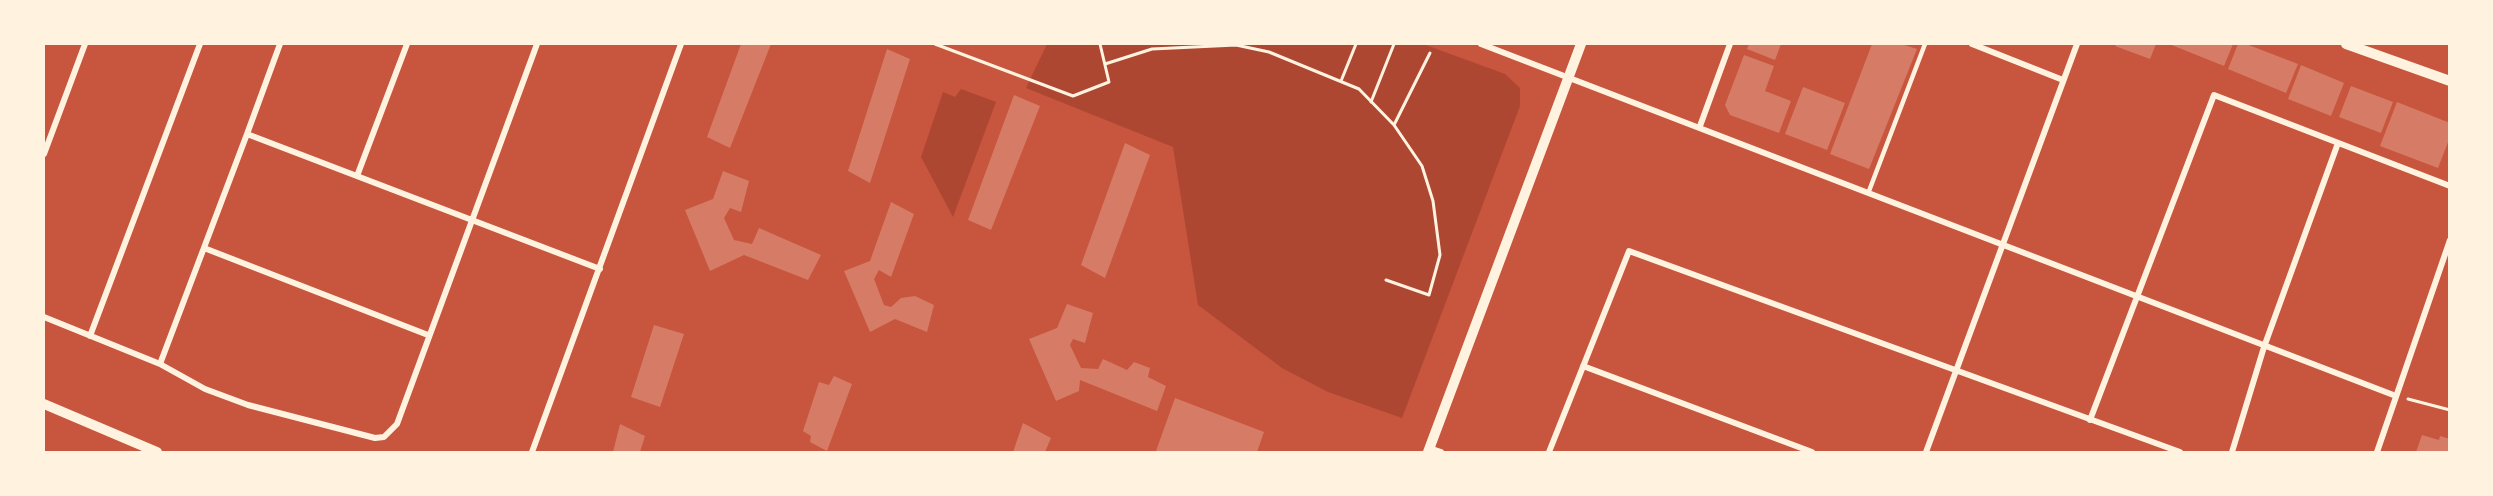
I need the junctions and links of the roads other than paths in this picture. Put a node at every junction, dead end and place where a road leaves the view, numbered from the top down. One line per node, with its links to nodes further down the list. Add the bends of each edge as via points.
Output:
1 (85, 44): 20 (street)
2 (200, 44): 32 (street)
3 (280, 44): 18 (street)
4 (407, 44): 21 (street)
5 (537, 44): 24 (street)
6 (681, 44): 28 (street)
7 (1481, 44): 14 (street)
8 (1581, 44): 14 (street)
9 (1730, 44): 17 (street)
10 (1925, 44): 23 (lane)
11 (1972, 44): 15 (street)
12 (2077, 44): 15 (street)
13 (2346, 44): 16 (street)
14 (1568, 78): 17 (street); 40 (street)
15 (2063, 80): 26 (street)
16 (2450, 81)
17 (1700, 126): 23 (street)
18 (247, 134): 21 (street); 27 (street)
19 (2338, 143): 22 (street); 29 (street, via 2214,95); 33 (street)
20 (44, 154)
21 (357, 176): 24 (street)
22 (2450, 186)
23 (1869, 191): 26 (street)
24 (472, 220): 28 (street); 31 (street)
25 (2450, 240): 37 (street)
26 (2003, 243): 29 (street); 36 (street)
27 (204, 248): 31 (street); 34 (street)
28 (600, 269): 42 (street)
29 (2137, 297): 33 (street); 39 (street)
30 (44, 317): 32 (street)
31 (428, 335): 34 (street, via 397,423 391,432 375,438 248,405 205,389)
32 (90, 336): 34 (street)
33 (2264, 347): 37 (street); 48 (street)
34 (160, 364)
35 (1583, 366): 36 (street, via 1629,251); 44 (street); 45 (street)
36 (1956, 371): 39 (street); 46 (street)
37 (2396, 396): 49 (street)
38 (44, 404): 41 (street)
39 (2090, 420): 47 (street)
40 (1429, 450): 43 (street)
41 (157, 453)
42 (532, 453)
43 (1442, 453)
44 (1549, 453)
45 (1812, 453)
46 (1926, 453)
47 (2180, 453)
48 (2232, 453)
49 (2377, 453)

